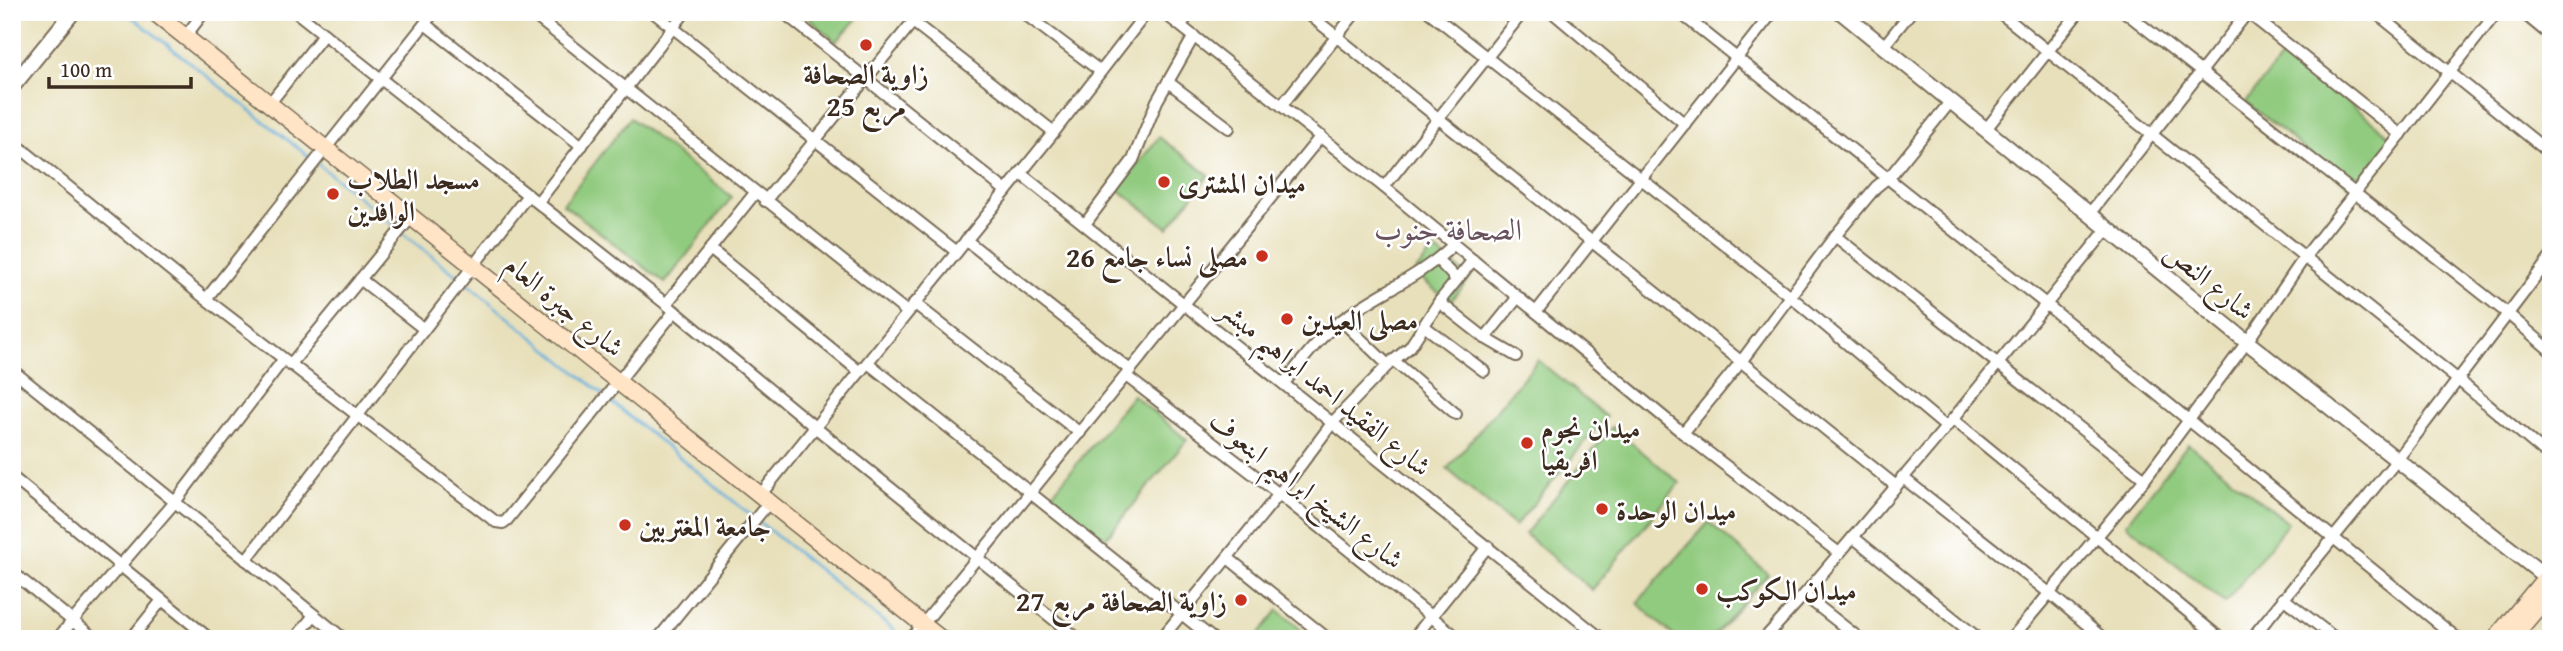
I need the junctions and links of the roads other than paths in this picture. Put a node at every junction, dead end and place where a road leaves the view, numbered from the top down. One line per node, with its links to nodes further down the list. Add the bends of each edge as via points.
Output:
1 (73, 12): 50 (street)
2 (155, 12): 38 (main road, شارع جبرة العام)
3 (204, 12): 38 (street)
4 (296, 12): 35 (street)
5 (434, 12): 32 (street)
6 (530, 12): 51 (street)
7 (653, 12): 34 (street)
8 (685, 12): 34 (street)
9 (783, 12): 48 (street)
10 (921, 12): 31 (street)
11 (1022, 12): 44 (street)
12 (1147, 12): 44 (street)
13 (1163, 12): 33 (street)
14 (1191, 12): 33 (street)
15 (1306, 12): 39 (street)
16 (1356, 12): 39 (street)
17 (1429, 12): 42 (street)
18 (1523, 12): 42 (street)
19 (1552, 12): 56 (street)
20 (1679, 12): 43 (street)
21 (1773, 12): 43 (street)
22 (1841, 12): 40 (street, شارع النص)
23 (1911, 12): 40 (street)
24 (1999, 12): 41 (street)
25 (2079, 12): 41 (street)
26 (2125, 12): 46 (street)
27 (2248, 12): 46 (street); 61 (street)
28 (2375, 12): 45 (street)
29 (2497, 12): 45 (street)
30 (2522, 12): 37 (street)
31 (913, 22): 48 (street); 59 (street)
32 (425, 24): 47 (street); 65 (street)
33 (1181, 25): 36 (street)
34 (673, 27): 51 (street); 64 (street)
35 (324, 34): 47 (street); 53 (street)
36 (1194, 36): 49 (street); 54 (street)
37 (2551, 36)
38 (185, 37): 53 (main road, شارع جبرة العام)
39 (1337, 37): 54 (street); 55 (street)
40 (1883, 47): 52 (street, شارع النص)
41 (2047, 53): 58 (street); 60 (street)
42 (1486, 58): 55 (street); 70 (street)
43 (1737, 59): 56 (street); 69 (street)
44 (1100, 71): 59 (street)
45 (2449, 71): 61 (street); 67 (street)
46 (2202, 73): 60 (street); 74 (street)
47 (379, 79): 66 (street); 75 (street)
48 (866, 79): 64 (street); 72 (street)
49 (1168, 82): 57 (street); 79 (street, via 1133,160)
50 (12, 87)
51 (625, 90): 65 (street); 73 (street)
52 (1951, 101): 58 (street, شارع النص); 69 (street)
53 (270, 103): 66 (main road, شارع جبرة العام)
54 (1282, 105): 62 (street)
55 (1438, 120): 71 (street); 83 (street)
56 (1685, 124): 70 (street)
57 (1229, 128)
58 (1986, 129): 77 (street, شارع النص)
59 (1054, 132): 68 (street)
60 (2152, 135): 77 (street); 88 (street)
61 (2401, 135): 74 (street)
62 (1321, 136): 71 (street); 99 (street)
63 (12, 141): 96 (street)
64 (815, 141): 76 (street); 86 (street)
65 (582, 146): 75 (street)
66 (326, 147): 78 (main road, شارع جبرة العام); 96 (street)
67 (2551, 154)
68 (1020, 173): 72 (street); 79 (street, شارع الفقيد احمد ابراهيم مبشر)
69 (1887, 178): 81 (street); 100 (street)
70 (1642, 179): 83 (street); 94 (street)
71 (1384, 187): 84 (street)
72 (1006, 191): 82 (street)
73 (755, 193): 76 (street); 85 (street)
74 (2356, 194): 88 (street); 104 (street)
75 (533, 198): 91 (street); 101 (street)
76 (765, 201): 102 (street)
77 (2090, 213): 80 (street, شارع النص)
78 (412, 216): 91 (main road, شارع جبرة العام); 92 (street)
79 (1085, 224): 99 (street, شارع الفقيد احمد ابراهيم مبشر)
80 (2108, 228): 100 (street); 109 (street, شارع النص)
81 (1835, 236): 94 (street); 115 (street)
82 (966, 240): 86 (street); 118 (street, شارع الشيخ ابراهيم ابنعوف)
83 (1591, 242): 103 (street); 114 (street)
84 (1454, 244): 89 (street); 90 (street)
85 (710, 248): 101 (street); 116 (street)
86 (957, 252): 98 (street)
87 (2551, 257): 104 (street)
88 (2304, 258): 109 (street); 120 (street)
89 (1438, 260): 93 (street); 105 (street)
90 (1473, 260): 93 (street); 95 (street)
91 (474, 265): 107 (street); 121 (main road, شارع جبرة العام)
92 (360, 279): 107 (street); 112 (street)
93 (1456, 279): 97 (street)
94 (1790, 296): 114 (street); 127 (street)
95 (1518, 297): 103 (street); 108 (street)
96 (206, 299): 112 (street)
97 (1439, 302): 106 (street); 108 (street)
98 (915, 303): 102 (street); 129 (street)
99 (1185, 303): 118 (street); 122 (street, شارع الفقيد احمد ابراهيم مبشر)
100 (2047, 305): 115 (street); 125 (street)
101 (670, 308): 121 (street); 128 (street)
102 (907, 312): 116 (street)
103 (1536, 312): 130 (street)
104 (2507, 313): 110 (street); 120 (street)
105 (1342, 321): 113 (street); 122 (street)
106 (1424, 326): 113 (street); 117 (street)
107 (424, 328): 124 (street)
108 (1485, 338): 111 (street)
109 (2247, 342): 125 (street); 132 (street, شارع النص)
110 (2551, 351)
111 (1516, 356)
112 (287, 362): 124 (street); 139 (street)
113 (1390, 363): 123 (street); 126 (street)
114 (1740, 363): 130 (street); 135 (street)
115 (1998, 365): 127 (street); 134 (street)
116 (864, 368): 128 (street); 136 (street)
117 (1484, 371)
118 (1128, 373): 129 (street); 137 (street, شارع الشيخ ابراهيم ابنعوف)
119 (14, 377): 139 (street)
120 (2457, 379): 131 (street); 132 (street)
121 (619, 381): 124 (street, via 503,523); 138 (main road, شارع جبرة العام)
122 (1284, 383): 126 (street, شارع الفقيد احمد ابراهيم مبشر)
123 (1455, 414)
124 (356, 416): 147 (street)
125 (2188, 421): 134 (street); 141 (street)
126 (1333, 422): 137 (street); 143 (street, شارع الفقيد احمد ابراهيم مبشر)
127 (1950, 423): 135 (street); 140 (street)
128 (816, 428): 138 (street); 145 (street)
129 (1080, 433): 136 (street)
130 (1683, 433): 144 (street)
131 (2551, 458)
132 (2397, 460): 141 (street); 150 (street, شارع النص)
133 (12, 477): 148 (street)
134 (2145, 479): 140 (street)
135 (1899, 482): 142 (street); 151 (street)
136 (1030, 493): 145 (street); 155 (street)
137 (1279, 494): 146 (street); 157 (street, شارع الشيخ ابراهيم ابنعوف)
138 (766, 498): 159 (main road, شارع جبرة العام); 167 (street)
139 (174, 502): 147 (street); 148 (street)
140 (2098, 536): 151 (street); 183 (street)
141 (2333, 536): 153 (street); 186 (street)
142 (1853, 537): 144 (street); 180 (street)
143 (1488, 546): 157 (street); 160 (street, شارع الفقيد احمد ابراهيم مبشر)
144 (1839, 553): 152 (street)
145 (977, 558): 159 (street); 170 (street)
146 (1228, 558): 155 (street); 173 (street)
147 (246, 560): 156 (street)
148 (118, 565): 154 (street); 158 (street)
149 (12, 572): 158 (street)
150 (2549, 580): 187 (main road); 188 (main road)
151 (2049, 592): 181 (street); 182 (street)
152 (1804, 595): 178 (street); 179 (street)
153 (2283, 598): 184 (street); 185 (street)
154 (162, 600): 163 (street); 164 (street)
155 (1180, 614): 171 (street); 172 (street)
156 (314, 615): 165 (street); 166 (street)
157 (1431, 617): 174 (street); 175 (street, شارع الشيخ ابراهيم ابنعوف)
158 (72, 620): 161 (street); 162 (street)
159 (923, 624): 168 (street); 169 (main road, شارع جبرة العام)
160 (1589, 628): 176 (street); 177 (street, شارع الفقيد احمد ابراهيم مبشر)
161 (57, 639)
162 (95, 639)
163 (131, 639)
164 (209, 639)
165 (295, 639)
166 (344, 639)
167 (658, 639)
168 (911, 639)
169 (941, 639)
170 (1078, 639)
171 (1161, 639)
172 (1213, 639)
173 (1328, 639)
174 (1413, 639)
175 (1459, 639)
176 (1581, 639)
177 (1602, 639)
178 (1764, 639)
179 (1860, 639)
180 (1979, 639)
181 (2011, 639)
182 (2104, 639)
183 (2221, 639)
184 (2251, 639)
185 (2336, 639)
186 (2458, 639)
187 (2496, 639)
188 (2511, 639)

